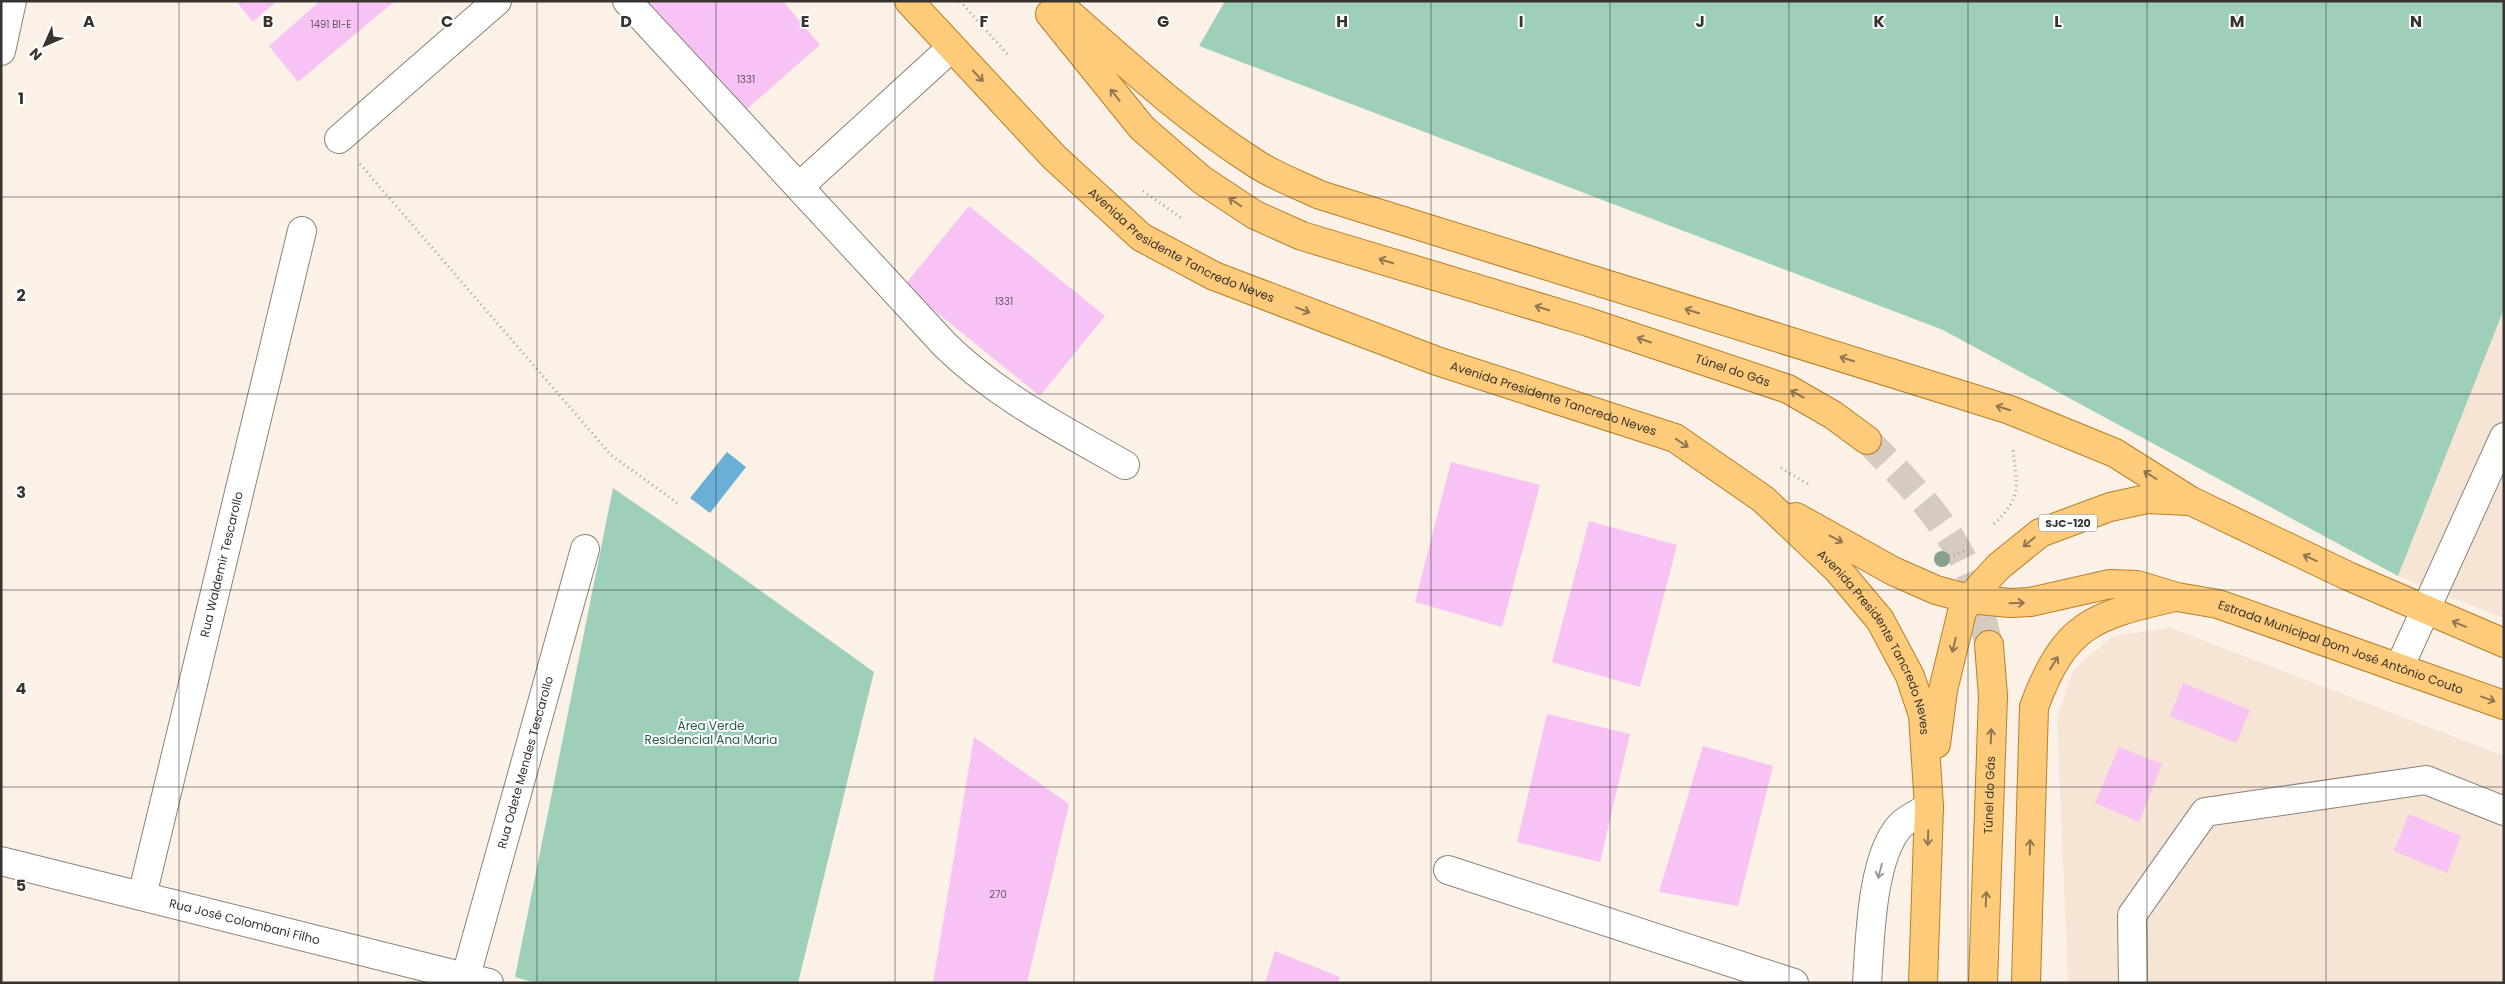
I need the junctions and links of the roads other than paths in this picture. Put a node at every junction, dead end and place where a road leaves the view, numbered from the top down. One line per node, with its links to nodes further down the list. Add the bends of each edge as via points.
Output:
1 (12, 1): 8 (street)
2 (496, 1): 9 (street)
3 (627, 1): 10 (street)
4 (909, 1): 7 (main road, Avenida Presidente Tancredo Neves)
5 (1040, 1): 13 (main road, Túnel do Gás, one-way to 5, via 1834,415 1788,389 1588,322 1302,236 1254,215 1202,180 1142,128)
6 (1055, 1): 16 (main road, one-way to 6, via 2115,453 2010,410 1320,195 1259,166 1208,131 1160,94)
7 (951, 48): 10 (street); 15 (main road, Avenida Presidente Tancredo Neves, one-way to 15, via 1054,157 1141,237 1214,276 1437,361 1675,438)
8 (1, 50)
9 (339, 139)
10 (800, 186): 14 (street, via 970,370 1026,408)
11 (302, 231): 29 (street, Rua Waldemir Tescarollo)
12 (2504, 437): 20 (street)
13 (1867, 440)
14 (1125, 465)
15 (1763, 499): 19 (main road, Estrada Municipal Dom José Antônio Couto, one-way to 19, via 1893,571 1936,590); 25 (main road, Avenida Presidente Tancredo Neves, via 1838,570 1880,620 1910,676 1923,715)
16 (2191, 501): 19 (main road, SJC-120, one-way to 19, via 2147,499 2110,507 2040,533 1998,568); 20 (main road, SJC-120, one-way to 16)
17 (585, 549): 30 (street, Rua Odete Mendes Tescarollo)
18 (2177, 597): 19 (main road, Estrada Municipal Dom José Antônio Couto, one-way to 18, via 2030,602 2110,584 2137,585); 23 (main road, Estrada Municipal Dom José Antônio Couto, via 2218,604); 35 (main road, one-way to 18, via 2034,707 2046,676 2066,643 2092,622 2122,610)
19 (1969, 599): 25 (main road, one-way to 25, via 1962,612 1943,690)
20 (2427, 610): 21 (main road, SJC-120, one-way to 20); 23 (street)
21 (2504, 643)
22 (1989, 645): 34 (main road, Túnel do Gás, one-way to 22, via 1993,696)
23 (2399, 668): 24 (main road, Estrada Municipal Dom José Antônio Couto, one-way to 24)
24 (2504, 705)
25 (1929, 807): 32 (street, one-way to 32, via 1900,826 1885,854 1874,898); 33 (main road, Avenida Presidente Tancredo Neves, one-way to 33)
26 (2504, 811): 36 (street, via 2426,780 2205,812 2132,915)
27 (1, 861): 29 (street, Rua José Colombani Filho)
28 (1448, 870): 31 (street)
29 (142, 896): 30 (street, Rua José Colombani Filho)
30 (473, 981)
31 (1794, 983)
32 (1866, 983)
33 (1923, 983)
34 (1983, 983)
35 (2026, 983)
36 (2133, 983)

